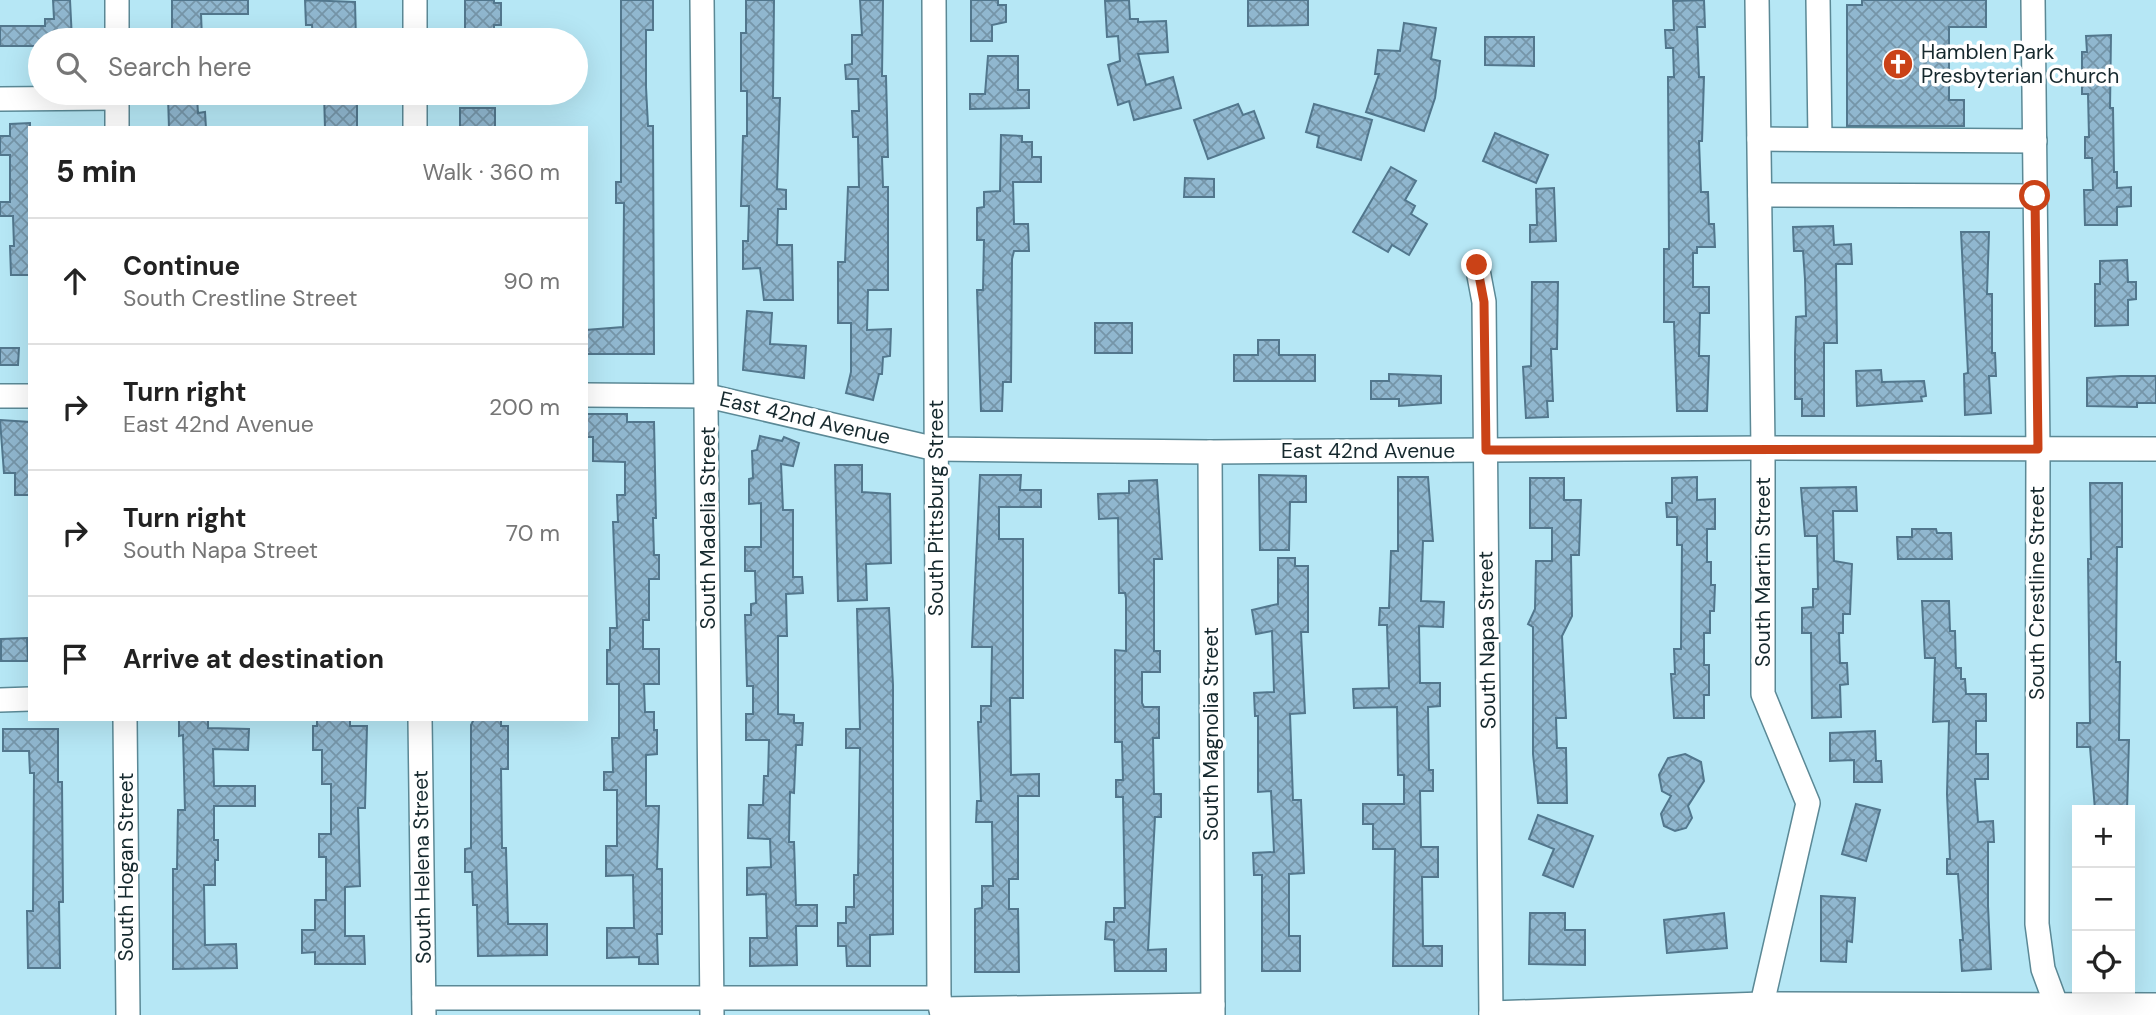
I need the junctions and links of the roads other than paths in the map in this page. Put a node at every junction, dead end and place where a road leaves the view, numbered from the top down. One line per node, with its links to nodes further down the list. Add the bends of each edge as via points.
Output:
1 (117, 0): 8 (street)
2 (415, 0): 9 (street)
3 (702, 0): 25 (street, South Madelia Street)
4 (934, 0): 27 (street, South Pittsburg Street)
5 (1757, 0): 16 (street, South Martin Street)
6 (1818, 0): 17 (street)
7 (2033, 0): 18 (street, South Crestline Street)
8 (117, 28)
9 (415, 28)
10 (28, 98): 11 (street)
11 (0, 99)
12 (117, 105): 14 (street)
13 (415, 105): 15 (street)
14 (117, 126)
15 (415, 126)
16 (1759, 139): 17 (street); 19 (street, South Martin Street)
17 (1820, 139): 18 (street)
18 (2035, 141): 20 (street, South Crestline Street)
19 (1760, 195): 20 (street); 26 (street, South Martin Street)
20 (2035, 196): 28 (street, South Crestline Street)
21 (1477, 265): 30 (street, South Napa Street, via 1484,302)
22 (588, 395): 25 (street, East 42nd Avenue)
23 (0, 396): 24 (street)
24 (28, 396)
25 (708, 396): 27 (street, East 42nd Avenue); 39 (street, South Madelia Street)
26 (1763, 448): 28 (street, East 42nd Avenue); 30 (street, East 42nd Avenue); 36 (street, South Martin Street, via 1763,694 1808,803)
27 (936, 449): 31 (street, East 42nd Avenue); 40 (street, South Pittsburg Street)
28 (2038, 449): 29 (street, East 42nd Avenue); 42 (street, South Crestline Street, via 2037,925 2043,969)
29 (2156, 449)
30 (1486, 450): 31 (street, East 42nd Avenue); 43 (street, South Napa Street)
31 (1210, 452): 41 (street, South Magnolia Street)
32 (0, 699): 33 (street)
33 (28, 699)
34 (125, 721): 44 (street, South Hogan Street)
35 (420, 721): 38 (street, South Helena Street)
36 (1762, 1004): 42 (street); 43 (street)
37 (2156, 1005): 42 (street)
38 (424, 1007): 39 (street)
39 (712, 1007): 40 (street)
40 (941, 1007): 41 (street)
41 (1213, 1010)
42 (2058, 1011)
43 (1491, 1014)
44 (128, 1015)

